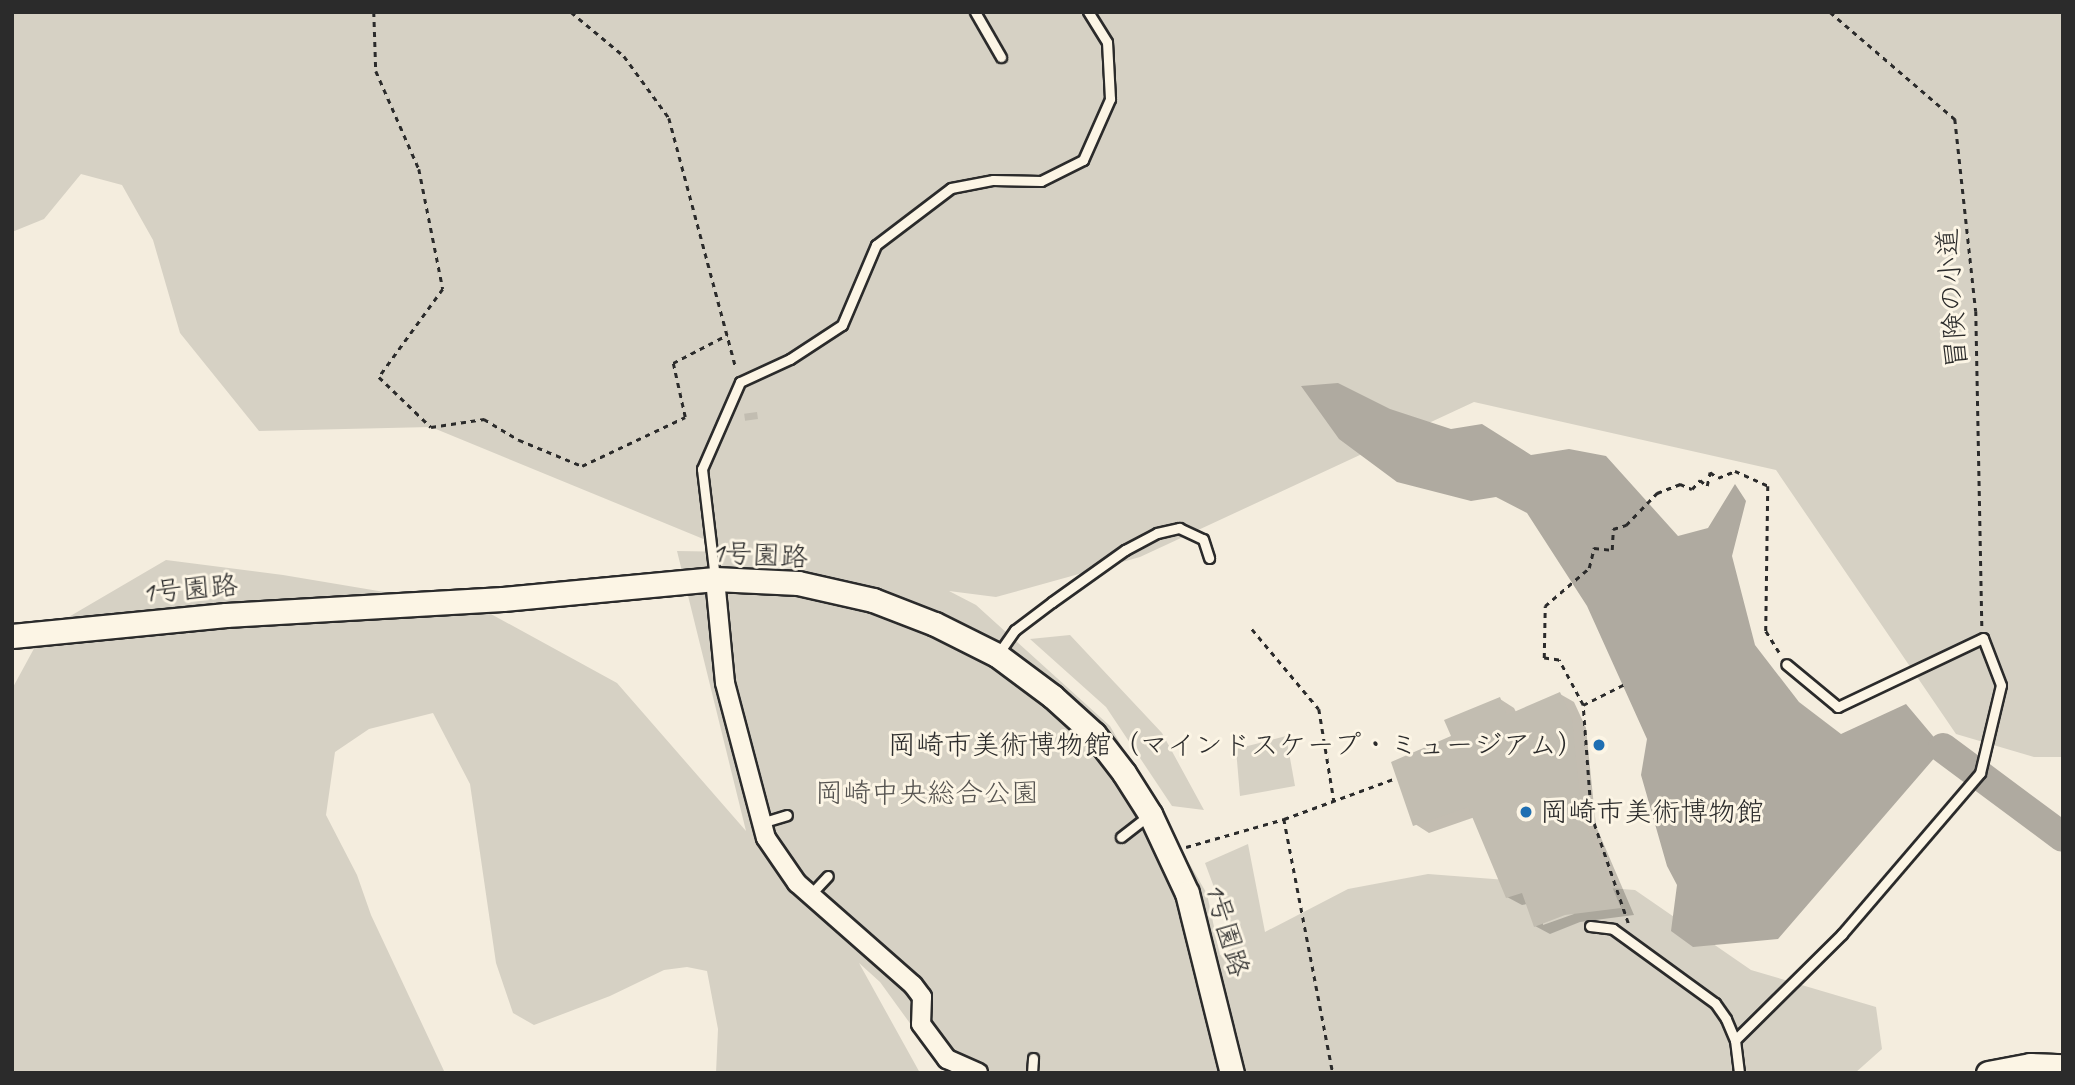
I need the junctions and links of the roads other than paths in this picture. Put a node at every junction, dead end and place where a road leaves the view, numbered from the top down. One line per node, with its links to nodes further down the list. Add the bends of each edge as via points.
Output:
1 (975, 12): 3 (lane)
2 (1088, 12): 5 (lane, via 1107,42 1110,99 1083,160 1041,181 993,180 951,188 876,245 842,325 790,359 740,382 702,469)
3 (1001, 57)
4 (1209, 558): 7 (lane, via 1203,539 1179,528 1157,533 1125,550 1015,630)
5 (715, 579): 6 (street, 1号園路, via 503,599 226,615); 7 (street, 1号園路, via 798,583 873,600); 11 (street, via 724,683)
6 (12, 636)
7 (997, 655): 9 (street, 1号園路, via 1094,734)
8 (1786, 664): 16 (lane, via 1839,707 1983,638 2001,685 1980,773 1842,934)
9 (1150, 814): 12 (lane); 21 (street, 1号園路, via 1188,893)
10 (787, 815): 11 (lane)
11 (761, 823): 14 (street, via 766,838)
12 (1121, 837)
13 (828, 876): 14 (lane)
14 (810, 895): 19 (street, via 913,985 922,997 922,1024 947,1059)
15 (1590, 926): 16 (lane, via 1613,929 1715,1003)
16 (1735, 1040): 22 (lane)
17 (1034, 1058): 20 (lane)
18 (2063, 1066): 23 (street, via 2030,1065)
19 (978, 1073)
20 (1032, 1073)
21 (1232, 1073)
22 (1739, 1073)
23 (1989, 1073)

